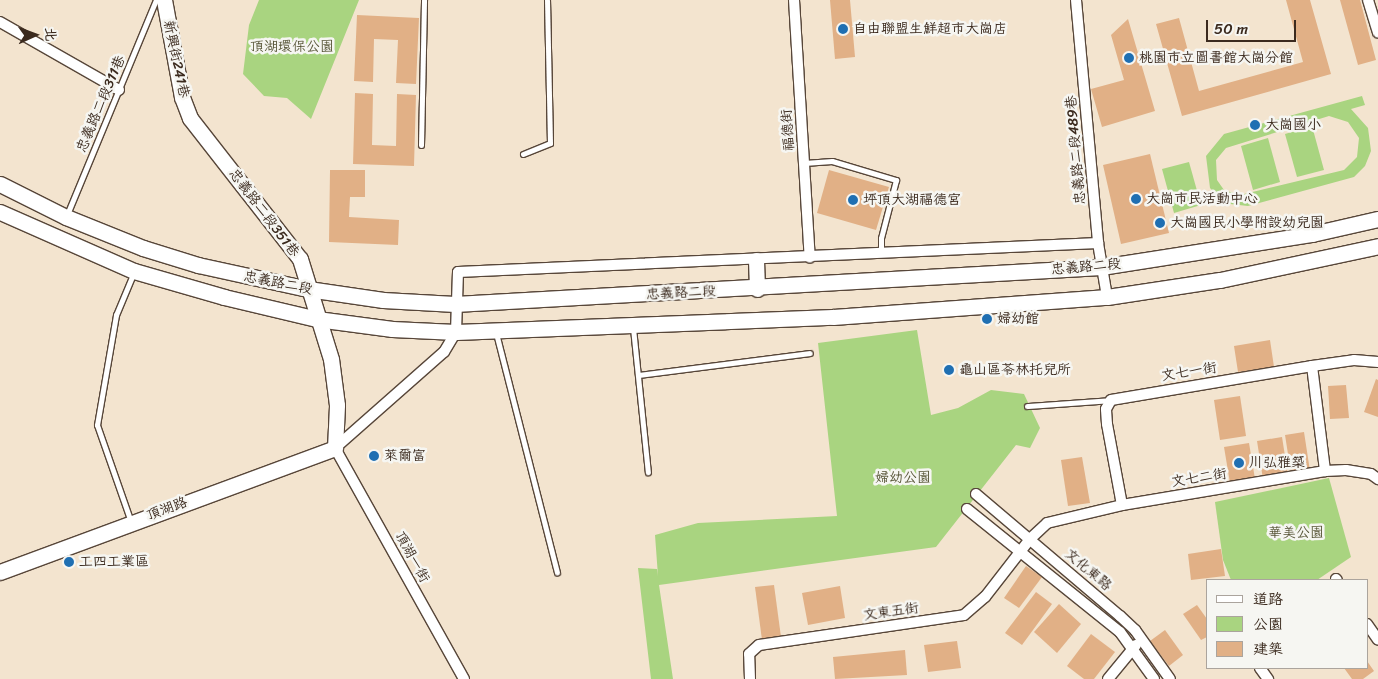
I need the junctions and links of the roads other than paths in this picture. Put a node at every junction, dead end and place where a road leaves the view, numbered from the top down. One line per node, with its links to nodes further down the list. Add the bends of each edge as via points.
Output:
1 (156, 0): 10 (lane, 忠義路二段311巷)
2 (164, 0): 11 (main road, 新興街241巷, via 182,97)
3 (424, 0): 12 (lane)
4 (547, 0): 13 (lane, via 550,143)
5 (794, 0): 14 (street, 福德街)
6 (1076, 0): 19 (street, 忠義路二段489巷)
7 (1368, 0): 9 (street)
8 (0, 22): 10 (street)
9 (1378, 32)
10 (119, 90): 17 (lane, 忠義路二段311巷)
11 (190, 118): 27 (main road, 忠義路二段351巷, via 300,259)
12 (420, 146)
13 (524, 154)
14 (804, 163): 21 (lane, via 832,161 896,180 880,238); 22 (street, 福德街)
15 (0, 184): 17 (main road, 忠義路二段)
16 (0, 212): 25 (main road, 忠義路二段)
17 (66, 217): 27 (main road, 忠義路二段, via 142,248 198,265)
18 (1378, 218): 24 (main road, 忠義路二段, via 1312,234)
19 (1098, 243): 21 (street); 24 (street, 忠義路二段489巷)
20 (1378, 246): 28 (main road, 忠義路二段, via 1220,280)
21 (881, 254): 22 (street)
22 (810, 258): 23 (street)
23 (756, 260): 26 (main road); 29 (street, via 458,272)
24 (1101, 267): 26 (main road, 忠義路二段); 28 (street, 忠義路二段489巷)
25 (134, 271): 30 (main road, 忠義路二段, via 224,298); 47 (lane, via 116,315 97,425)
26 (758, 289): 29 (main road, 忠義路二段)
27 (308, 290): 29 (main road, 忠義路二段, via 383,300); 30 (main road, 忠義路二段351巷)
28 (1106, 297): 31 (main road, 忠義路二段, via 833,316)
29 (455, 304): 33 (street)
30 (318, 319): 33 (main road, 忠義路二段, via 392,329); 40 (main road, via 331,359 337,405)
31 (632, 325): 32 (main road, 忠義路二段); 37 (lane)
32 (495, 330): 33 (main road, 忠義路二段); 51 (lane)
33 (456, 332): 40 (street, 頂湖路, via 444,352)
34 (810, 353): 37 (lane)
35 (1378, 362): 36 (street, 文七一街, via 1354,360)
36 (1312, 366): 38 (street, 文七一街); 41 (street)
37 (639, 375): 42 (lane)
38 (1111, 400): 39 (lane); 45 (street, via 1106,409 1107,424)
39 (1027, 406)
40 (335, 448): 47 (main road, 頂湖路); 56 (street, 頂湖一街)
41 (1325, 471): 43 (street, 文七二街, via 1346,470 1371,474); 45 (street, 文七二街)
42 (648, 472)
43 (1378, 479)
44 (976, 494): 48 (street, 文化東路)
45 (1122, 505): 48 (street, 文七二街, via 1047,523)
46 (967, 509): 49 (street, 文化東路)
47 (131, 523): 50 (main road, 頂湖路)
48 (1030, 539): 49 (street, 文東五街); 53 (street, 文化東路, via 1097,595)
49 (1021, 550): 55 (street, 文化東路, via 1120,632); 57 (street, 文東五街, via 985,597 964,616 759,645 749,654)
50 (0, 572)
51 (558, 572)
52 (1368, 625): 54 (street)
53 (1141, 638): 55 (street); 60 (street, 文化東路)
54 (1378, 640)
55 (1132, 649): 58 (street); 59 (street, 文化東路)
56 (464, 679)
57 (750, 679)
58 (1108, 679)
59 (1154, 679)
60 (1170, 679)

